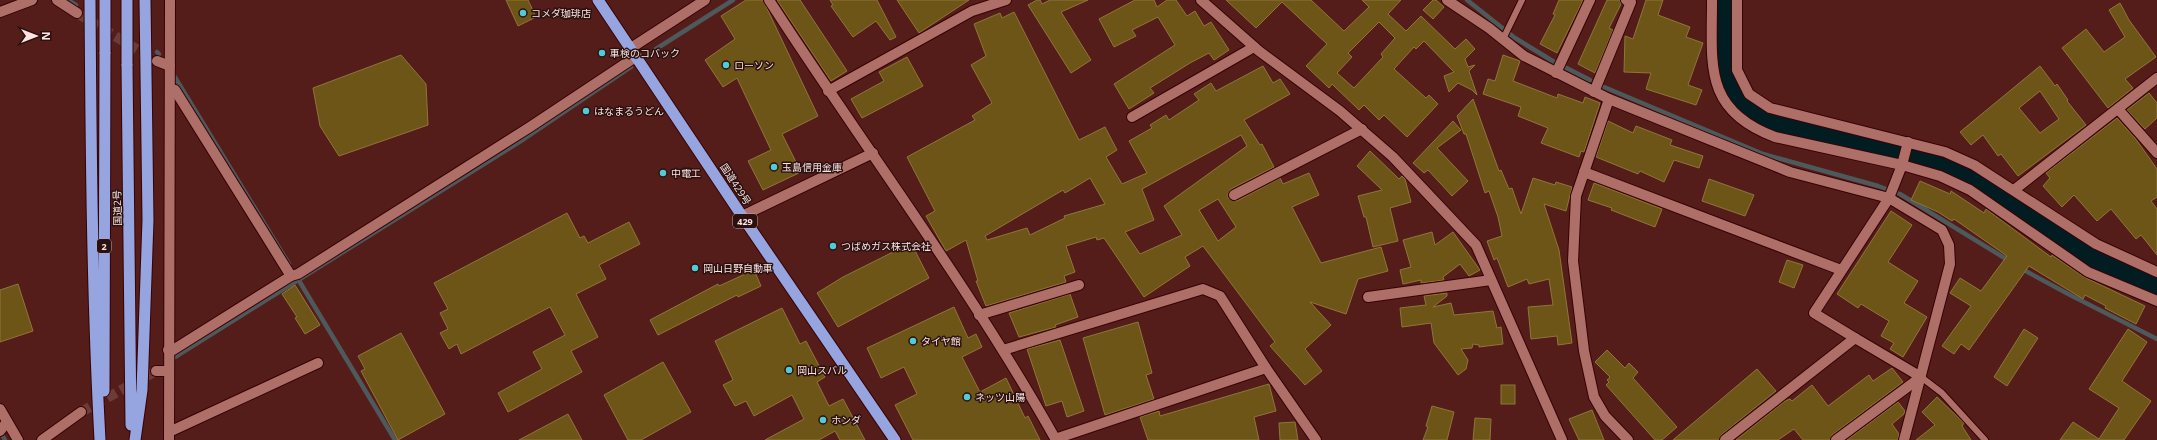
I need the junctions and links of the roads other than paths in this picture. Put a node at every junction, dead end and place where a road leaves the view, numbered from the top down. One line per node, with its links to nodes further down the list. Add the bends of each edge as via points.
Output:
1 (32, 0): 19 (street)
2 (57, 0): 20 (street)
3 (90, 0): 68 (highway, via 91,205)
4 (105, 0): 69 (highway, 国道2号 / 2, bridge)
5 (127, 0): 70 (highway, 国道2号, bridge)
6 (145, 0): 71 (highway, via 148,220 142,390)
7 (170, 0): 25 (street)
8 (598, 0): 23 (highway, 国道429号 / 429)
9 (705, 0): 23 (street)
10 (769, 0): 29 (street)
11 (1006, 0): 29 (street, via 972,11)
12 (1200, 0): 22 (street)
13 (1448, 0): 21 (street)
14 (1522, 0): 21 (lane)
15 (1590, 0): 26 (street)
16 (1626, 0): 30 (street, via 1631,2)
17 (1712, 0): 38 (street, via 1712,66 1718,91 1729,109 1743,122 1775,137)
18 (1737, 0): 35 (street, via 1737,70 1749,94 1770,108)
19 (0, 12)
20 (77, 13)
21 (1506, 34): 26 (street, via 1524,56)
22 (1254, 47): 33 (street); 34 (street)
23 (634, 52): 43 (highway, 国道429号 / 429); 46 (street, via 530,127)
24 (157, 61): 25 (street)
25 (170, 66): 28 (street)
26 (1559, 67): 30 (street)
27 (2157, 78): 32 (street)
28 (170, 89): 46 (street, via 175,90); 53 (street)
29 (828, 91): 36 (street)
30 (1594, 92): 31 (street)
31 (1609, 99): 39 (street); 41 (street, via 1790,172)
32 (2118, 109): 37 (street); 40 (street)
33 (1132, 117)
34 (1362, 129): 42 (street); 47 (street, via 1393,157 1476,245)
35 (1907, 145): 38 (street); 40 (street, via 1945,152)
36 (873, 153): 43 (street); 51 (street)
37 (2157, 153)
38 (1903, 163): 41 (street); 50 (street, via 1970,190 2088,272)
39 (1584, 172): 44 (street); 75 (street, via 1576,196 1573,232 1573,261 1584,351 1594,397 1605,416)
40 (2014, 190): 45 (street, via 2096,244)
41 (1891, 193): 44 (street, via 1848,262); 59 (street, via 1942,230 1949,245 1950,264)
42 (1234, 195)
43 (742, 216): 72 (highway, 国道429号 / 429)
44 (1840, 270): 52 (street, via 1814,313)
45 (2157, 272)
46 (294, 275): 53 (street, via 173,350)
47 (1491, 280): 49 (street); 74 (street)
48 (1079, 286): 51 (street)
49 (1368, 297)
50 (2157, 301)
51 (979, 315): 54 (street)
52 (1855, 338): 59 (street); 76 (street)
53 (168, 350): 58 (street)
54 (1003, 350): 56 (street, via 1203,289 1220,296); 65 (street)
55 (318, 363): 64 (street)
56 (1266, 368): 65 (street); 73 (street)
57 (156, 371): 58 (street)
58 (168, 371): 64 (street)
59 (1920, 377): 77 (street); 78 (street); 79 (lane, via 1942,393)
60 (0, 409): 62 (street)
61 (81, 412): 67 (street)
62 (7, 422): 63 (street); 66 (street)
63 (0, 431)
64 (169, 436)
65 (1056, 439)
66 (18, 440)
67 (42, 440)
68 (100, 440)
69 (104, 440)
70 (131, 440)
71 (135, 440)
72 (895, 440)
73 (1316, 440)
74 (1562, 440)
75 (1628, 440)
76 (1725, 440)
77 (1836, 440)
78 (1904, 440)
79 (1985, 440)

